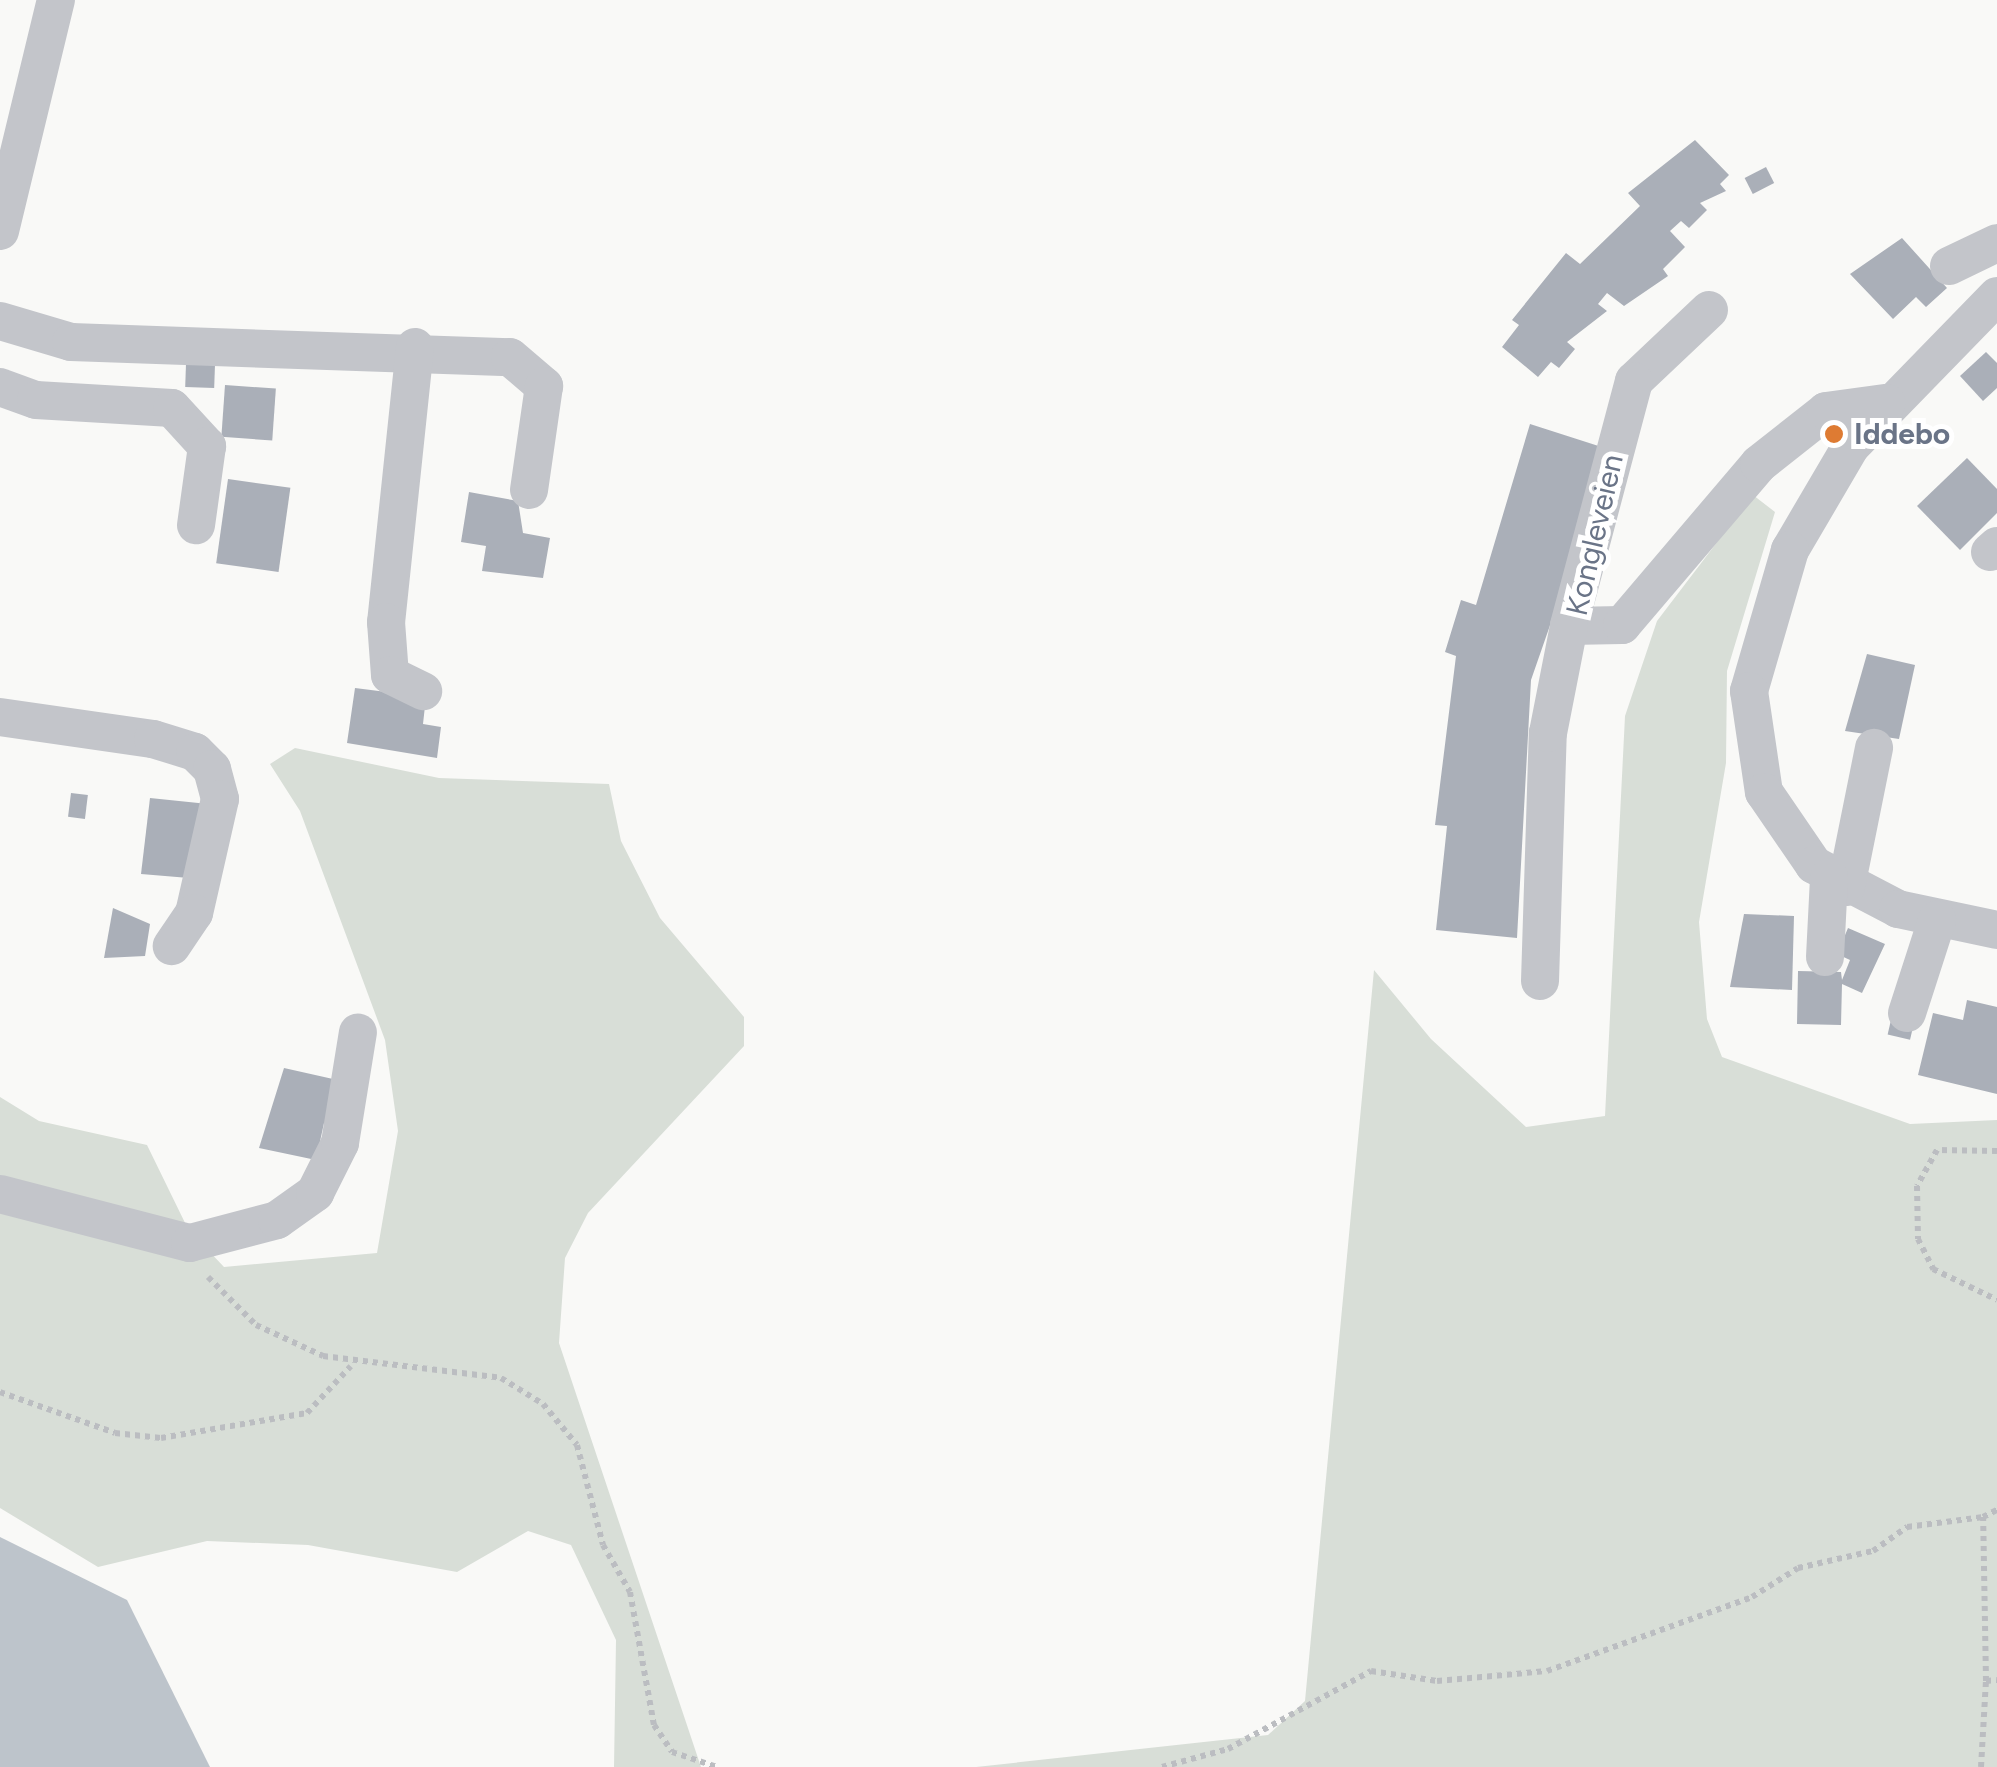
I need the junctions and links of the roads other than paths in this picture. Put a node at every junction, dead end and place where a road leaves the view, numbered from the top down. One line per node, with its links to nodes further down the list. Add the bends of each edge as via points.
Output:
1 (56, 0): 2 (street)
2 (0, 231)
3 (1997, 244): 4 (street)
4 (1949, 266)
5 (1997, 296): 10 (street)
6 (1709, 310): 13 (street, Kongleveien, via 1634,381)
7 (0, 321): 8 (street, via 71,342)
8 (416, 347): 11 (street, via 470,349 534,368 544,410); 14 (street, via 386,622 390,675)
9 (0, 387): 12 (street, via 36,400 172,408 207,446)
10 (1886, 403): 13 (street, Kongleveien, via 1826,411 1759,464 1622,626); 17 (street, via 1790,550 1749,691 1764,792 1797,848)
11 (529, 490)
12 (196, 525)
13 (1568, 626): 22 (street, via 1548,734)
14 (422, 690)
15 (0, 717): 20 (street, via 153,740 195,752 212,770 220,799 194,914)
16 (1874, 748): 17 (street)
17 (1837, 882): 18 (street); 21 (street)
18 (1937, 920): 19 (street); 23 (street)
19 (1997, 930)
20 (172, 946)
21 (1825, 958)
22 (1540, 981)
23 (1907, 1013)
24 (358, 1032): 25 (street, via 340,1143 315,1193 235,1238 197,1242 95,1225)
25 (0, 1194)

